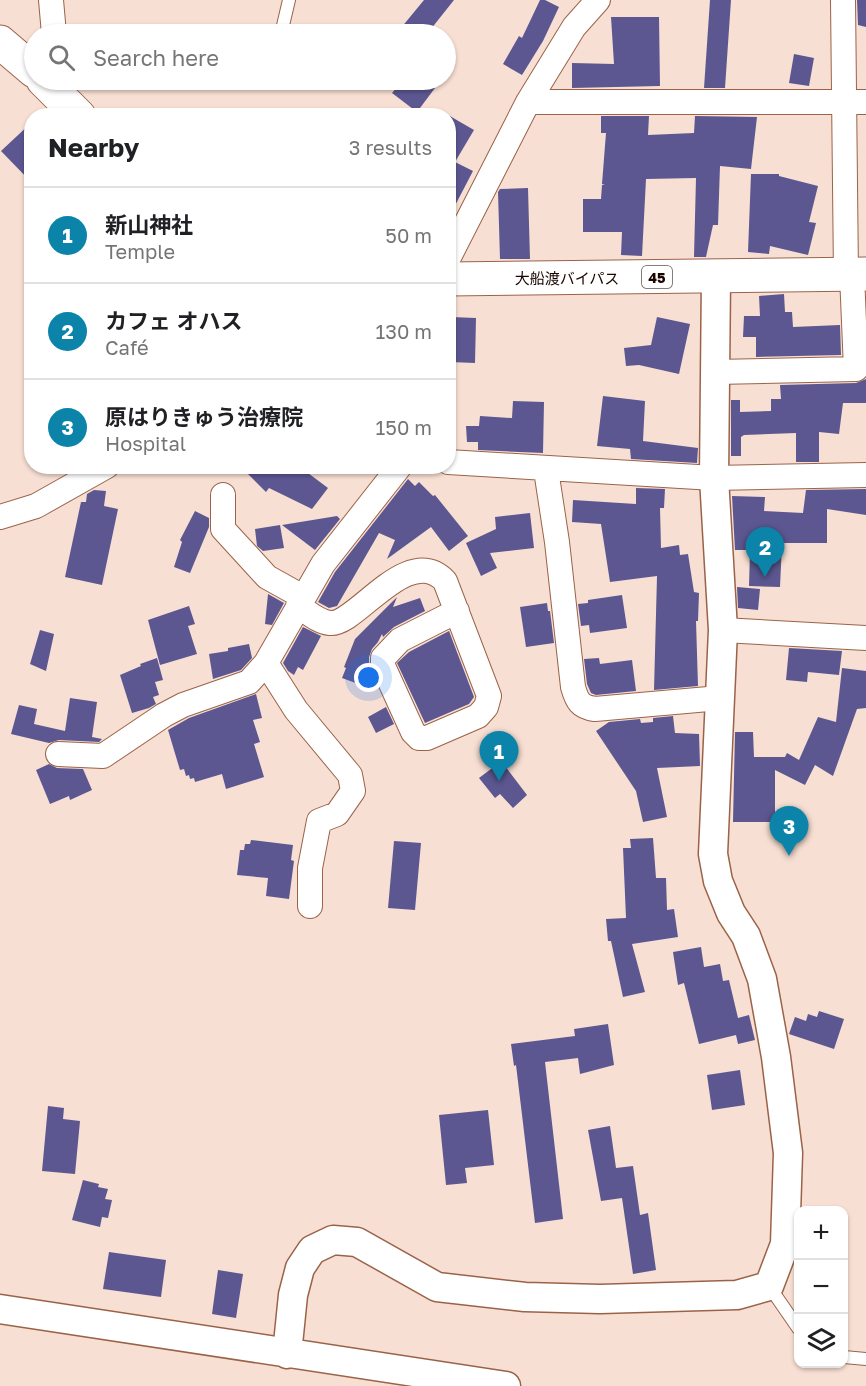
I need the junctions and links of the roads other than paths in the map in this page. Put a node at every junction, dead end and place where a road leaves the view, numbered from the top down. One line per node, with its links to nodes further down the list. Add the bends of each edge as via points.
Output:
1 (51, 0): 5 (street)
2 (289, 0): 6 (lane)
3 (598, 0): 11 (street, via 574,27)
4 (843, 0): 10 (street)
5 (53, 24)
6 (283, 24)
7 (0, 42): 8 (highway)
8 (24, 62)
9 (54, 90): 12 (highway)
10 (855, 101): 11 (street); 14 (street)
11 (528, 102): 13 (street)
12 (71, 108)
13 (456, 243)
14 (855, 275): 15 (highway, 大船渡バイパス / 45); 17 (street, via 856,369)
15 (716, 277): 16 (highway, 大船渡バイパス / 45); 17 (street)
16 (456, 279)
17 (715, 372): 23 (street)
18 (456, 463): 19 (street)
19 (546, 470): 23 (street); 31 (street, via 576,700 595,709)
20 (93, 474): 25 (street, via 36,506)
21 (394, 474): 26 (street, via 323,564)
22 (866, 475): 23 (street)
23 (714, 478): 28 (street)
24 (223, 495): 26 (street, via 223,530 267,577)
25 (0, 518)
26 (301, 601): 27 (street, via 321,621 333,624 385,585 413,572 426,571 446,581); 30 (street)
27 (457, 611): 27 (street, via 489,696 486,708 478,717 419,738 383,666 383,658 400,640)
28 (723, 630): 29 (street); 31 (street)
29 (866, 638)
30 (266, 663): 32 (street, via 249,682 183,705 103,756); 33 (street, via 296,710 350,776 352,791 337,814 319,821 310,868)
31 (720, 698): 34 (street, via 713,854 718,882 746,936 762,979 788,1153 785,1244)
32 (58, 754)
33 (310, 906)
34 (769, 1286): 36 (lane); 37 (street, via 737,1295 600,1299 438,1287 357,1242 333,1239 312,1250 300,1268)
35 (0, 1309): 37 (street)
36 (794, 1322)
37 (287, 1354): 40 (street)
38 (848, 1357): 39 (lane)
39 (866, 1359)
40 (506, 1386)

